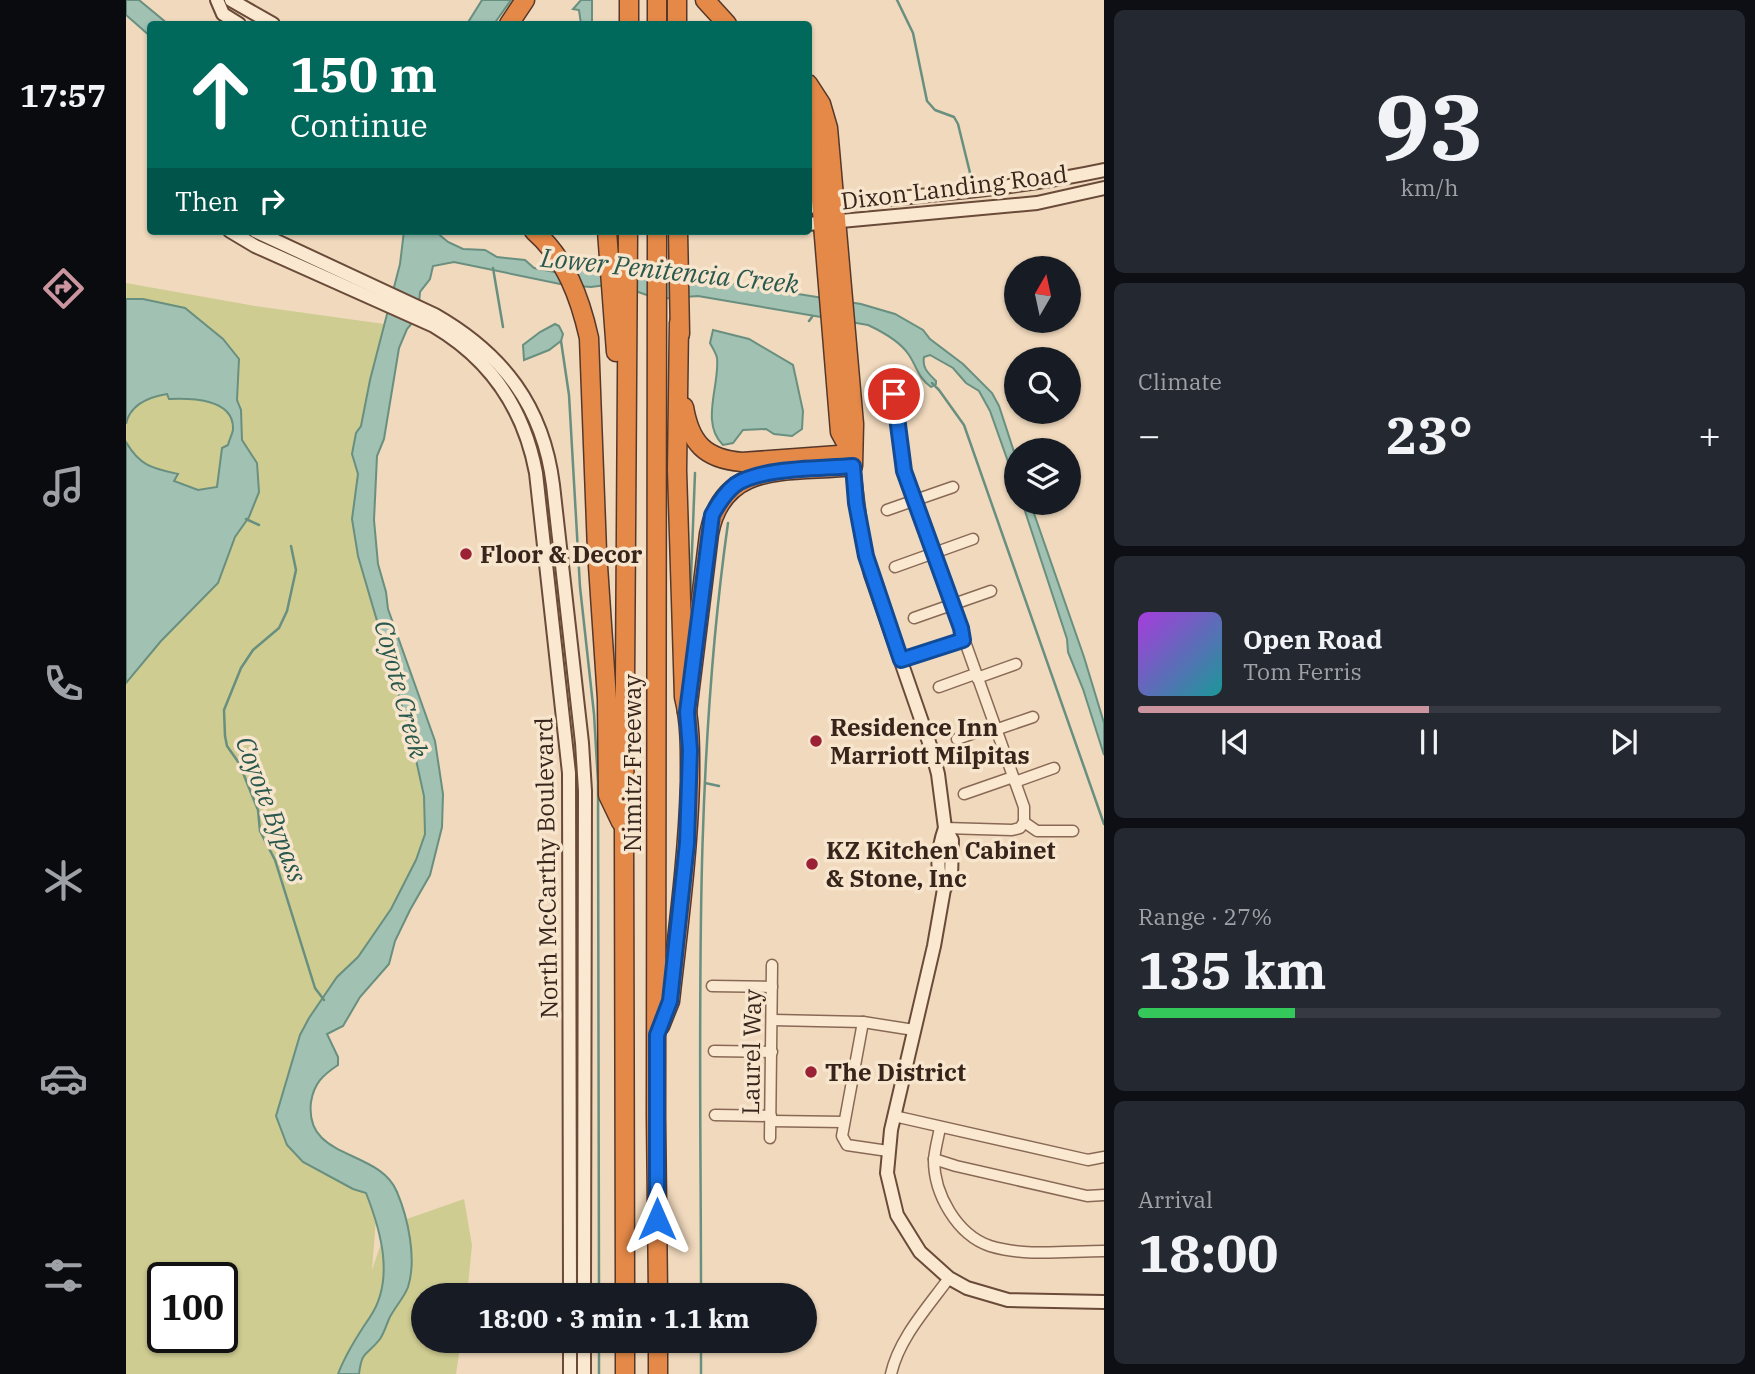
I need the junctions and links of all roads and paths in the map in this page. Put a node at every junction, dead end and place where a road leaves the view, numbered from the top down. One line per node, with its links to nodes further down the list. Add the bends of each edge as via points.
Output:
1 (217, 0): 8 (main road)
2 (525, 0): 11 (highway)
3 (629, 0): 12 (highway)
4 (657, 0): 13 (highway)
5 (677, 0): 14 (highway)
6 (705, 0): 15 (highway)
7 (236, 1): 8 (main road); 9 (main road); 10 (main road)
8 (221, 19)
9 (236, 21)
10 (268, 21)
11 (511, 21)
12 (628, 21)
13 (657, 21)
14 (677, 21)
15 (724, 21)
16 (812, 88): 20 (highway, via 826,116)
17 (812, 122): 20 (highway)
18 (1104, 170): 20 (main road, Dixon Landing Road)
19 (1104, 188): 20 (main road, Dixon Landing Road, via 1037,204)
20 (823, 214): 33 (highway, via 840,340 840,432)
21 (244, 235): 28 (main road, North McCarthy Boulevard)
22 (263, 235): 28 (main road, North McCarthy Boulevard)
23 (538, 235): 59 (highway, via 573,285 589,338 608,795)
24 (657, 235): 69 (highway, Nimitz Freeway)
25 (678, 235): 31 (highway)
26 (608, 239): 29 (highway)
27 (628, 239): 29 (highway, Nimitz Freeway)
28 (341, 278): 30 (main road, North McCarthy Boulevard)
29 (621, 314): 59 (highway, Nimitz Freeway, via 627,527)
30 (434, 321): 44 (main road, North McCarthy Boulevard, via 468,336 497,361 535,418 551,471); 45 (main road, North McCarthy Boulevard, via 488,369 525,431 536,473)
31 (679, 323): 33 (highway, via 687,426 708,453 742,462); 50 (highway, via 677,470)
32 (894, 394): 35 (street, via 904,471)
33 (852, 460): 46 (main road, via 866,556); 50 (highway, via 751,477 721,499 712,515)
34 (953, 487): 35 (street)
35 (915, 501): 36 (street); 38 (street)
36 (887, 510)
37 (973, 540): 38 (street)
38 (934, 553): 39 (street); 41 (street)
39 (895, 567)
40 (991, 591): 41 (street)
41 (953, 604): 42 (street); 43 (street)
42 (914, 618)
43 (963, 640): 46 (street); 48 (street)
44 (571, 645): 45 (main road); 62 (main road, North McCarthy Boulevard, via 584,770)
45 (556, 647): 61 (main road, North McCarthy Boulevard, via 569,773)
46 (901, 660): 58 (main road, via 938,774)
47 (1016, 664): 48 (street)
48 (976, 676): 49 (street); 52 (street)
49 (939, 687)
50 (687, 712): 69 (highway, via 687,843 670,1001)
51 (1033, 717): 52 (street)
52 (995, 728): 53 (street); 55 (street)
53 (957, 739)
54 (1054, 768): 55 (street)
55 (1014, 780): 56 (street); 57 (street)
56 (964, 794)
57 (1024, 822): 58 (street, via 1012,830); 60 (street, via 1037,831)
58 (945, 828): 68 (main road, via 940,843 939,878 944,888 939,924)
59 (624, 829): 88 (highway, Nimitz Freeway)
60 (1073, 831)
61 (570, 959): 62 (main road); 81 (main road, North McCarthy Boulevard)
62 (586, 959): 82 (main road, North McCarthy Boulevard)
63 (772, 965): 65 (street, Laurel Way)
64 (712, 986): 65 (street)
65 (772, 987): 66 (street, Laurel Way)
66 (773, 1020): 67 (street); 71 (street, Laurel Way)
67 (863, 1022): 68 (street); 75 (street)
68 (914, 1030): 73 (main road)
69 (657, 1035): 89 (highway, Nimitz Freeway)
70 (714, 1051): 71 (street)
71 (772, 1052): 74 (street, Laurel Way)
72 (715, 1115): 74 (street)
73 (894, 1116): 76 (street); 78 (main road)
74 (771, 1118): 75 (street); 77 (street, Laurel Way)
75 (844, 1122): 78 (street, via 842,1136 847,1145)
76 (940, 1128): 79 (street, via 1088,1160); 80 (street)
77 (770, 1138)
78 (888, 1151): 85 (main road, via 887,1173 897,1215 920,1252)
79 (1104, 1157)
80 (934, 1159): 83 (street, via 1087,1196); 84 (street, via 946,1206 965,1230 988,1245 1025,1252)
81 (570, 1179): 82 (main road); 86 (main road, North McCarthy Boulevard)
82 (585, 1179): 87 (main road, North McCarthy Boulevard)
83 (1104, 1195)
84 (1104, 1251)
85 (949, 1278): 90 (main road, via 986,1296 1008,1300); 99 (street, via 906,1337)
86 (570, 1283)
87 (584, 1283)
88 (625, 1283)
89 (657, 1283)
90 (1104, 1302)
91 (570, 1353): 95 (main road)
92 (584, 1353): 96 (main road)
93 (625, 1353): 97 (highway)
94 (658, 1353): 98 (highway)
95 (570, 1374)
96 (584, 1374)
97 (625, 1374)
98 (659, 1374)
99 (891, 1374)

